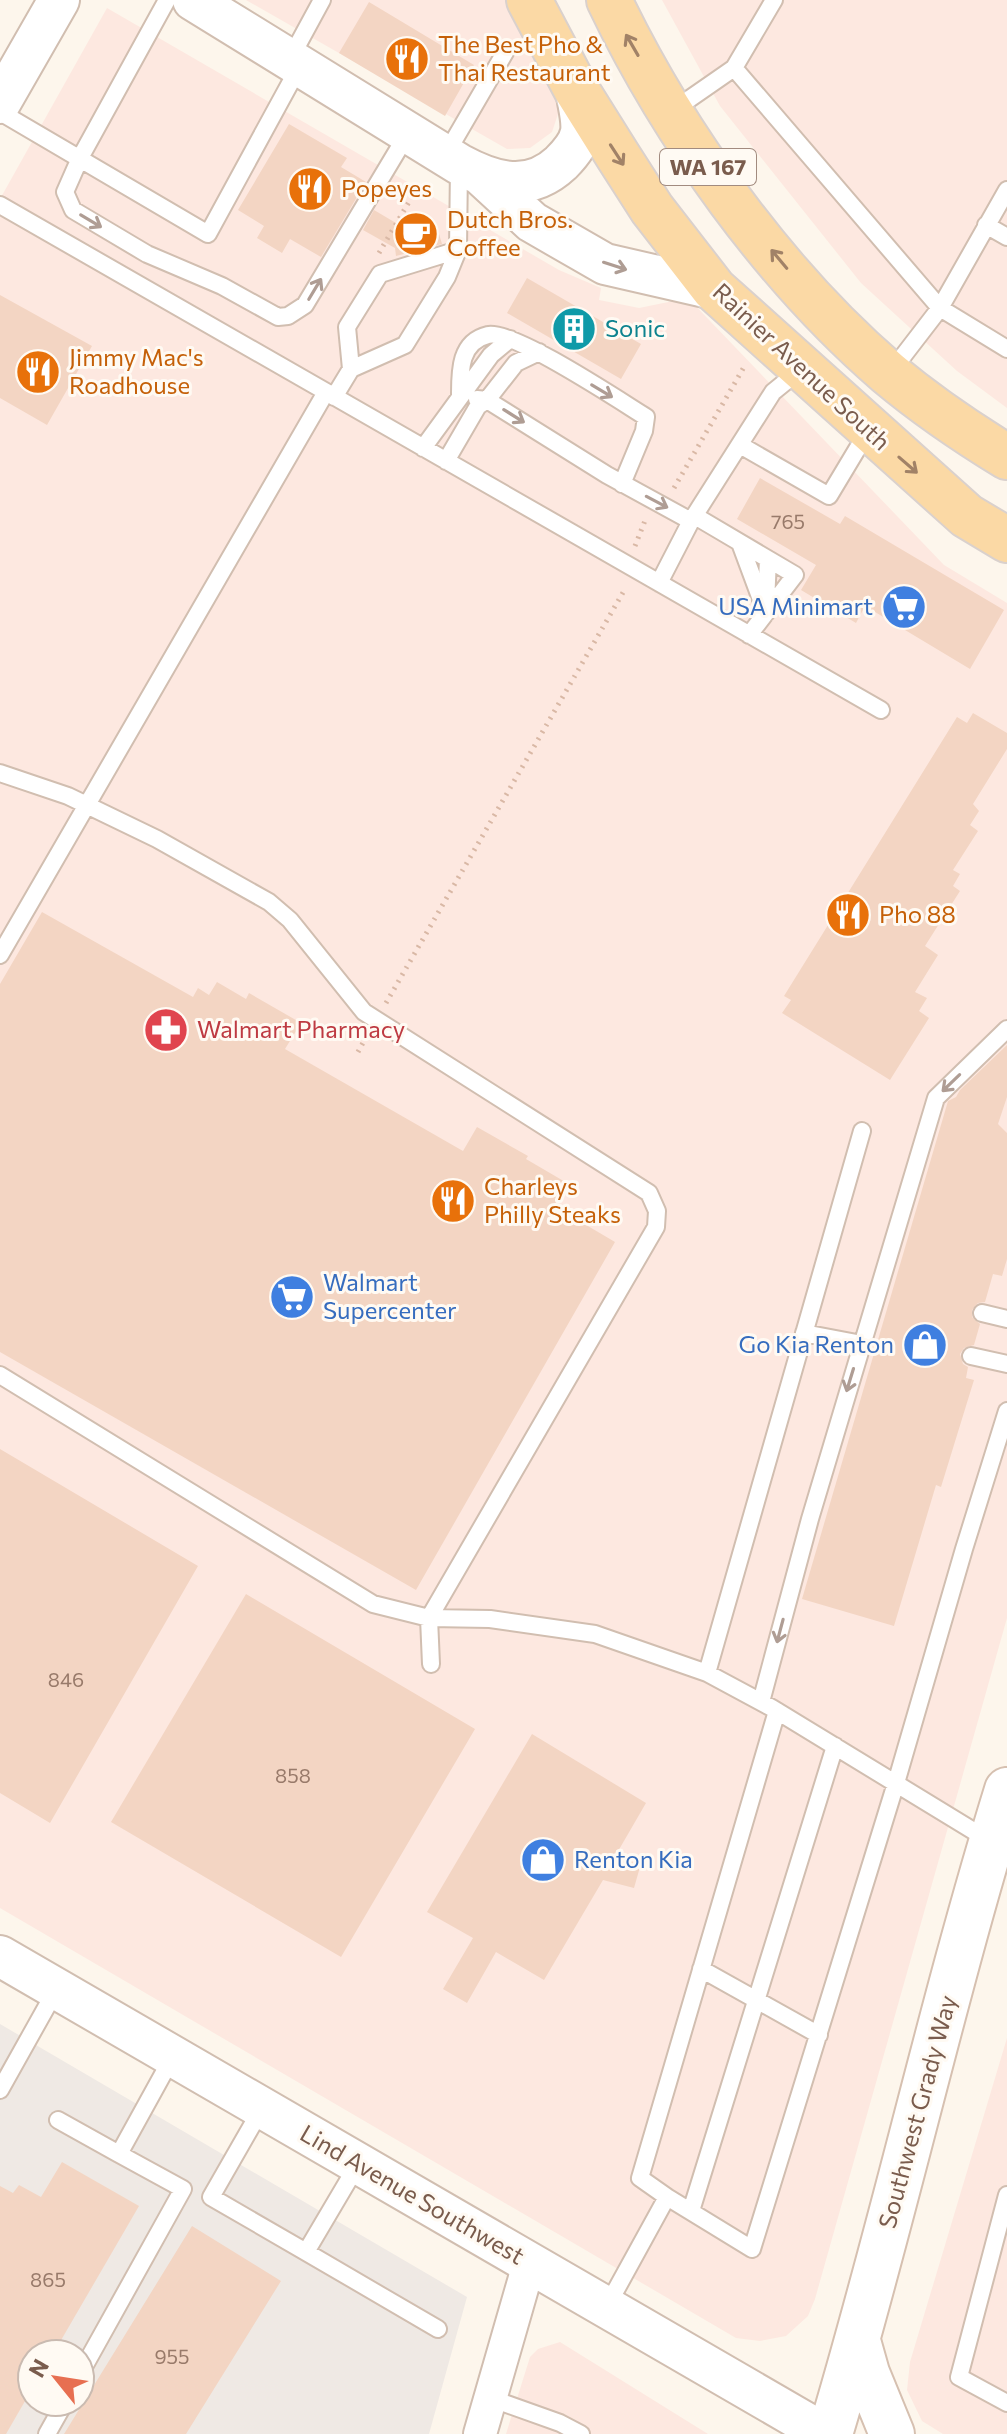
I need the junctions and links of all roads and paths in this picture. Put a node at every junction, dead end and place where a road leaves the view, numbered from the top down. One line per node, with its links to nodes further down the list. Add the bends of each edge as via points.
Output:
1 (59, 0): 12 (street)
2 (167, 0): 16 (lane)
3 (193, 0): 9 (street)
4 (322, 0): 9 (lane)
5 (529, 0): 11 (main road, Rainier Avenue South / WA 167)
6 (609, 0): 14 (main road, WA 167, one-way to 6)
7 (774, 0): 10 (lane)
8 (507, 49): 17 (lane)
9 (295, 62): 15 (street); 16 (lane, via 208,234)
10 (734, 68): 14 (lane); 24 (lane)
11 (576, 89): 17 (street, via 581,132 571,153 553,170 519,184); 23 (main road, Rainier Avenue South / WA 167, one-way to 23, via 652,209)
12 (0, 103)
13 (0, 112): 16 (lane)
14 (670, 112): 31 (main road, WA 167, one-way to 14, via 829,318 745,219)
15 (408, 133): 16 (lane, one-way to 15, via 65,192 73,210 147,254 278,317 305,305); 17 (street)
16 (80, 158)
17 (462, 165): 22 (lane); 23 (street, one-way to 23, via 532,222 605,264)
18 (1007, 190): 20 (lane)
19 (0, 205): 32 (lane)
20 (986, 225): 21 (lane); 24 (lane)
21 (1007, 237)
22 (458, 250): 29 (lane, via 405,345); 29 (lane, via 380,274 347,327)
23 (714, 289): 30 (main road, Rainier Avenue South / WA 167)
24 (940, 308): 26 (lane); 31 (lane)
25 (510, 339): 27 (lane); 33 (lane); 33 (lane, via 486,335 467,347 459,367)
26 (1007, 349)
27 (539, 352): 34 (lane, via 516,363); 40 (lane, one-way to 40, via 646,417)
28 (744, 367): 41 (path)
29 (351, 369): 32 (lane)
30 (801, 369): 35 (main road, Rainier Avenue South / WA 167); 36 (lane, via 773,392)
31 (889, 374): 38 (main road, WA 167)
32 (330, 394): 37 (lane); 52 (lane)
33 (460, 396): 34 (lane); 37 (lane)
34 (487, 400): 39 (lane, via 478,406); 40 (lane, one-way to 40)
35 (869, 430): 36 (lane, via 829,496); 43 (main road, Rainier Avenue South / WA 167, one-way to 43, via 967,516)
36 (740, 445): 42 (lane)
37 (423, 448): 39 (lane)
38 (1007, 457)
39 (446, 461): 46 (lane)
40 (622, 484): 41 (lane, one-way to 41)
41 (664, 506): 42 (lane); 46 (path, via 646,518 634,550)
42 (693, 519): 44 (lane); 47 (lane)
43 (1007, 540)
44 (740, 543): 45 (lane); 48 (lane)
45 (768, 559): 48 (lane); 48 (lane, via 795,575)
46 (636, 570): 47 (lane); 54 (path)
47 (659, 583): 49 (lane)
48 (766, 613): 49 (lane)
49 (749, 635): 50 (lane)
50 (881, 710)
51 (0, 773): 52 (lane)
52 (89, 806): 53 (lane); 54 (lane, via 269,902)
53 (0, 955)
54 (376, 1020): 56 (path); 66 (lane, via 649,1193 657,1211 656,1227)
55 (1007, 1029): 61 (lane, one-way to 61, via 936,1098)
56 (358, 1052)
57 (862, 1131): 60 (lane)
58 (982, 1313): 59 (lane)
59 (1007, 1319)
60 (804, 1333): 61 (lane); 68 (lane)
61 (869, 1336): 69 (lane, one-way to 69, via 810,1519)
62 (971, 1356): 63 (lane)
63 (1007, 1364)
64 (0, 1375): 66 (lane, via 373,1604)
65 (1007, 1411): 72 (lane)
66 (429, 1618): 67 (lane); 68 (lane, via 490,1619 595,1634)
67 (431, 1664)
68 (707, 1673): 69 (lane)
69 (761, 1702): 70 (lane)
70 (777, 1711): 71 (lane); 76 (lane)
71 (835, 1746): 72 (lane); 78 (lane)
72 (896, 1783): 74 (lane); 79 (lane)
73 (1007, 1790): 74 (main road, Southwest Grady Way)
74 (999, 1846): 93 (main road, Southwest Grady Way, via 923,2086)
75 (0, 1956): 77 (street, Lind Avenue Southwest)
76 (701, 1969): 78 (lane); 87 (lane, via 640,2178)
77 (57, 1989): 80 (street, Lind Avenue Southwest); 81 (lane)
78 (757, 1999): 79 (lane); 88 (lane)
79 (819, 2035): 88 (lane, via 752,2249)
80 (173, 2056): 82 (street, Lind Avenue Southwest); 84 (lane)
81 (0, 2090)
82 (262, 2108): 85 (street, Lind Avenue Southwest); 89 (lane, via 211,2197)
83 (58, 2120): 84 (lane)
84 (119, 2154): 94 (lane, via 183,2189)
85 (358, 2164): 89 (lane); 90 (street, Lind Avenue Southwest)
86 (1007, 2195): 96 (lane, via 959,2377)
87 (667, 2197): 88 (lane); 91 (lane)
88 (691, 2211)
89 (306, 2252): 92 (lane)
90 (529, 2264): 91 (street, Lind Avenue Southwest); 95 (street)
91 (606, 2308): 100 (street, Lind Avenue Southwest)
92 (438, 2329)
93 (858, 2341): 100 (main road, Southwest Grady Way); 101 (main road)
94 (96, 2345)
95 (490, 2398): 97 (lane); 98 (street)
96 (1007, 2403)
97 (559, 2429): 99 (lane)
98 (480, 2434)
99 (581, 2434)
100 (827, 2434)
101 (892, 2434)

